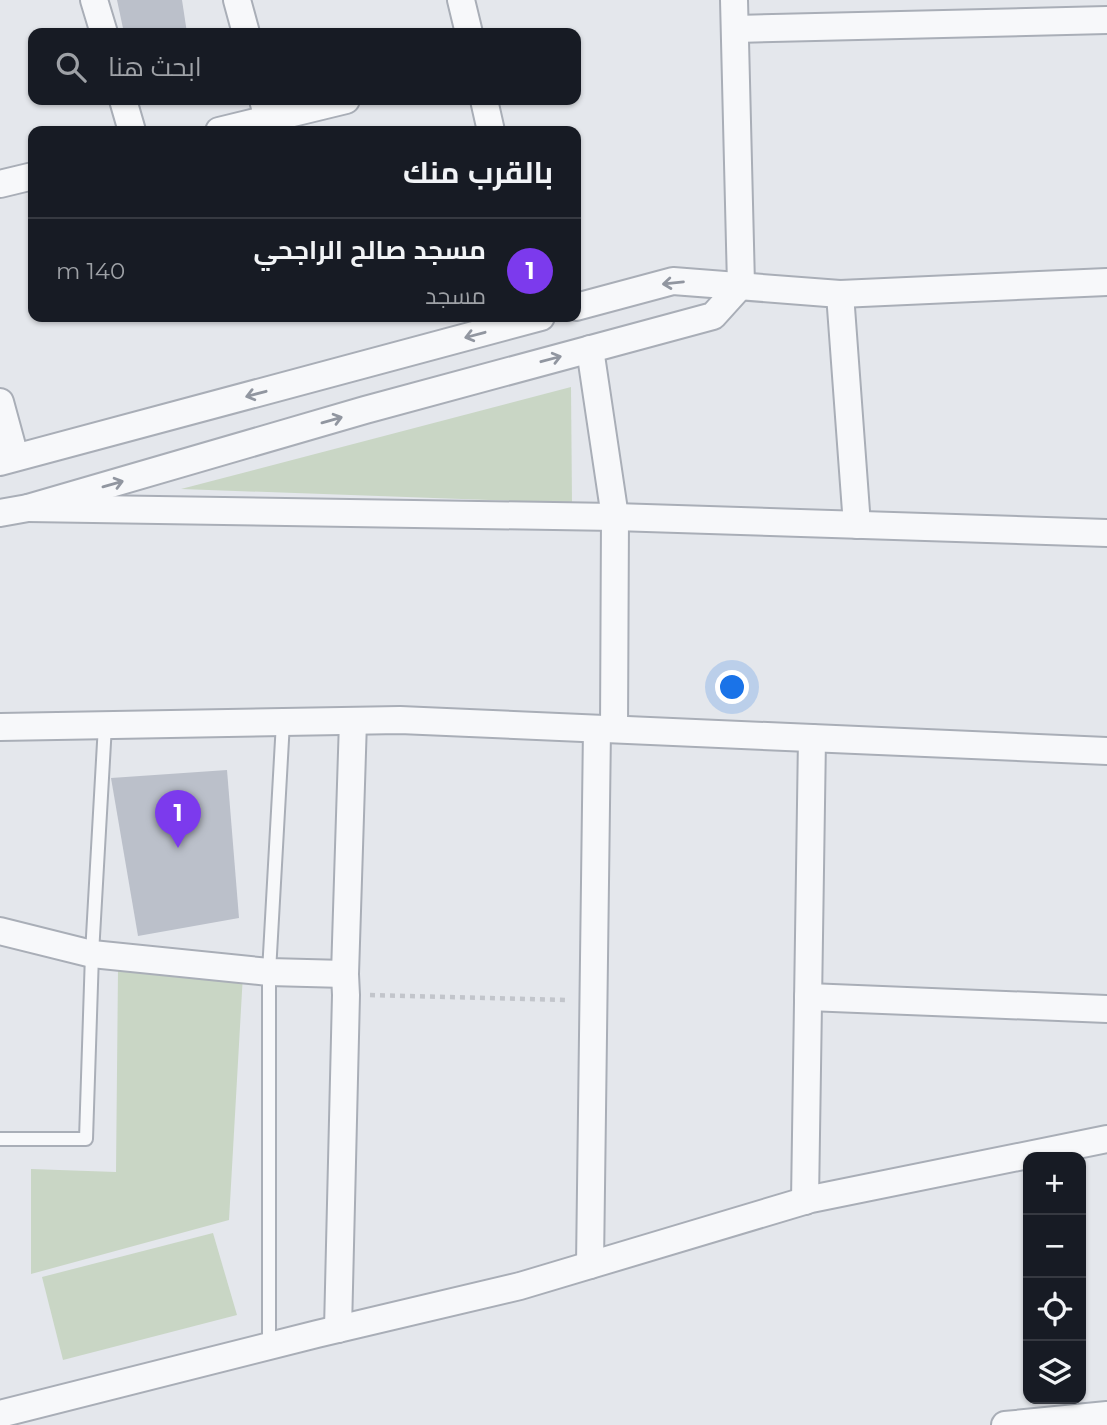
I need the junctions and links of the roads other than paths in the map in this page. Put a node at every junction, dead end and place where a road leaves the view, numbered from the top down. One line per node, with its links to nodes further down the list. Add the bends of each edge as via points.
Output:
1 (94, 0): 6 (street)
2 (237, 0): 7 (street)
3 (461, 0): 8 (street)
4 (734, 0): 9 (street)
5 (1107, 20): 9 (street)
6 (102, 28)
7 (245, 28)
8 (468, 28)
9 (736, 29): 20 (street)
10 (124, 105): 14 (street)
11 (306, 105): 13 (street)
12 (485, 105): 16 (street)
13 (266, 110): 15 (street)
14 (131, 126)
15 (230, 126)
16 (490, 126)
17 (28, 177): 18 (street)
18 (0, 184)
19 (1107, 282): 21 (street)
20 (741, 285): 21 (street); 22 (street, one-way to 22, via 673,281); 24 (street, via 713,316)
21 (840, 294): 32 (street)
22 (581, 306)
23 (518, 322): 25 (street, one-way to 25)
24 (590, 349): 27 (street, one-way to 24); 31 (street)
25 (354, 368): 27 (street); 28 (street, one-way to 28)
26 (0, 402): 28 (street)
27 (365, 410): 29 (street, one-way to 27)
28 (8, 459)
29 (28, 508): 30 (street); 31 (street)
30 (0, 513)
31 (615, 517): 32 (street); 38 (street)
32 (857, 525): 33 (street)
33 (1107, 533)
34 (353, 721): 35 (street); 38 (street); 44 (street)
35 (283, 722): 36 (street); 43 (lane)
36 (105, 725): 37 (street); 42 (lane)
37 (0, 727)
38 (605, 729): 39 (street); 50 (street, via 593,1001)
39 (812, 738): 40 (street); 45 (street)
40 (1107, 751)
41 (0, 930): 42 (street)
42 (92, 954): 43 (street); 47 (lane, via 86,1139)
43 (269, 972): 44 (street); 52 (lane)
44 (345, 984): 51 (street)
45 (808, 997): 46 (street); 49 (street)
46 (1107, 1009)
47 (0, 1139)
48 (1107, 1139): 49 (street)
49 (805, 1200): 50 (street)
50 (590, 1265): 51 (street)
51 (338, 1329): 52 (street)
52 (269, 1347): 53 (street)
53 (0, 1414)
54 (1107, 1415): 55 (street)
55 (1005, 1425)

